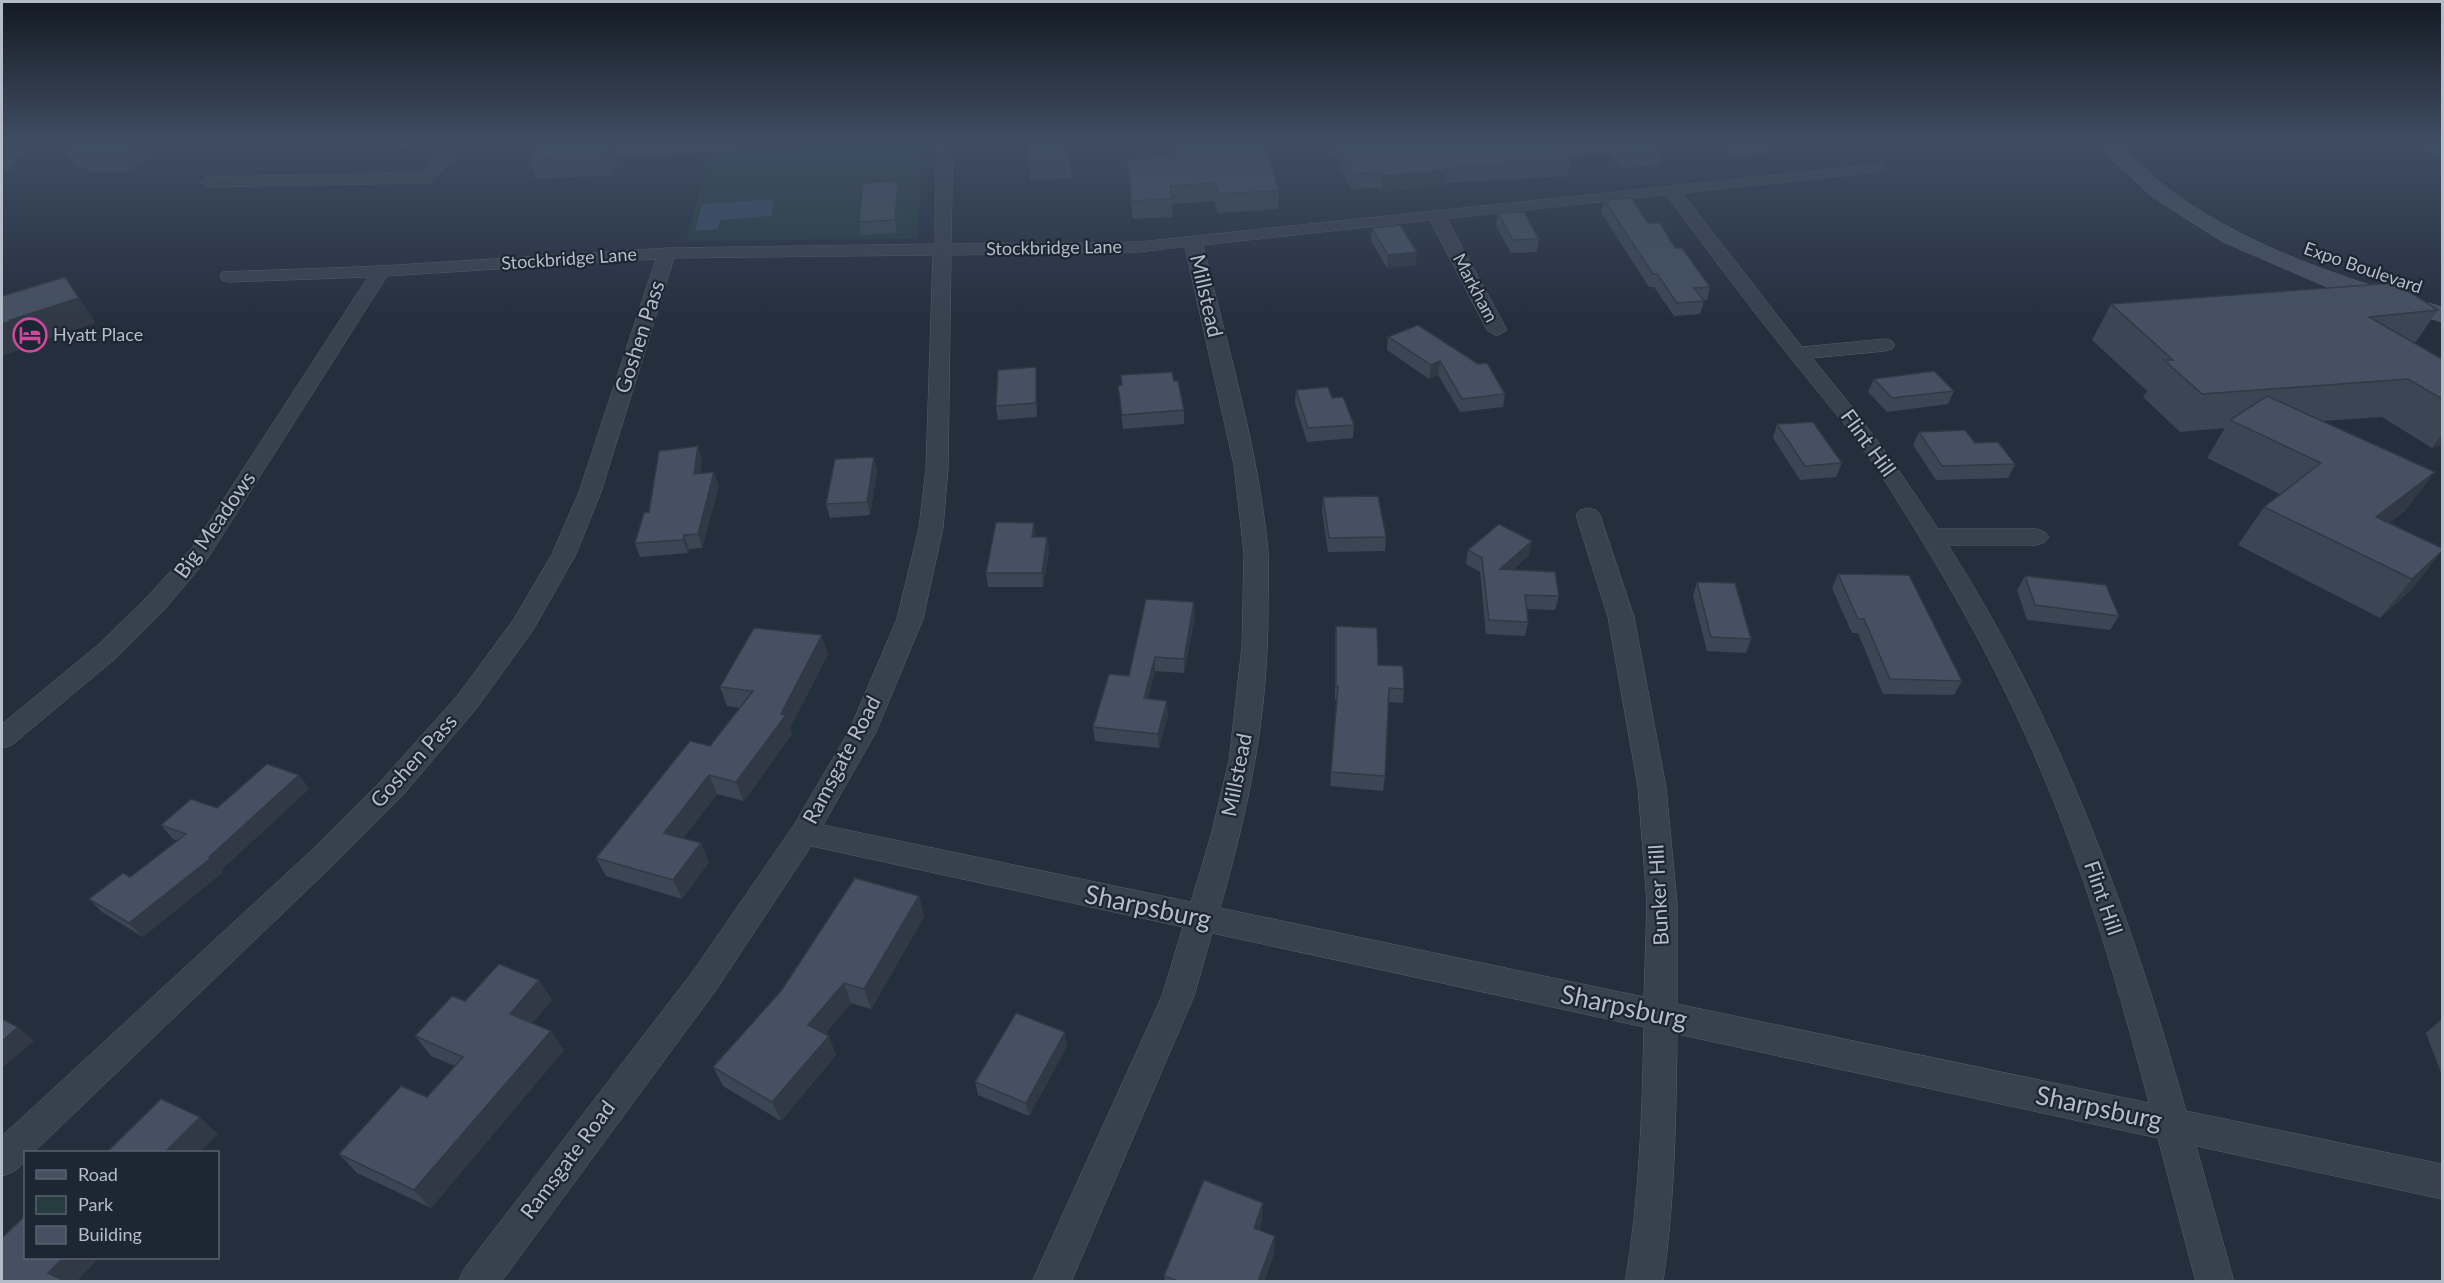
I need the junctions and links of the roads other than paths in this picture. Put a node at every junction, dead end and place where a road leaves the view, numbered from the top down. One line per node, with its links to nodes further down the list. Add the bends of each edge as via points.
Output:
1 (944, 201): 8 (street, Ramsgate Road)
2 (1559, 201): 6 (street, Stockbridge Lane)
3 (1679, 201): 16 (street, Flint Hill)
4 (2172, 201): 13 (street, Expo Boulevard, via 2236,238 2317,275)
5 (2211, 201): 12 (street, Expo Boulevard, via 2247,223 2314,253)
6 (1436, 214): 7 (street, Stockbridge Lane); 14 (street, Markham)
7 (1193, 242): 8 (street, Stockbridge Lane, via 1138,247); 22 (street, Millstead, via 1245,465 1256,553 1255,647 1243,761)
8 (943, 249): 9 (street, Stockbridge Lane); 21 (street, Ramsgate Road, via 937,469 931,528 910,619 862,732)
9 (667, 253): 10 (street, Stockbridge Lane); 25 (street, Goshen Pass, via 590,492 564,554 524,624 473,693 392,788)
10 (381, 271): 11 (street, Stockbridge Lane); 20 (street, Big Meadows, via 200,553 165,596 119,642)
11 (229, 276)
12 (2442, 295)
13 (2442, 315)
14 (1497, 330)
15 (1885, 345): 16 (street)
16 (1797, 353): 18 (street, Flint Hill, via 1845,410)
17 (1588, 515): 23 (street, Bunker Hill, via 1621,617 1652,787 1662,903)
18 (1933, 537): 19 (street); 24 (street, Flint Hill, via 2007,670 2057,775 2137,995)
19 (2037, 537)
20 (2, 738)
21 (804, 833): 22 (street, Sharpsburg); 27 (street, Ramsgate Road, via 705,980)
22 (1202, 918): 23 (street, Sharpsburg); 28 (street, Millstead, via 1178,996)
23 (1661, 1014): 24 (street, Sharpsburg); 29 (street, Bunker Hill, via 1659,1108)
24 (2172, 1123): 26 (street, Sharpsburg); 30 (street, Flint Hill)
25 (2, 1159)
26 (2442, 1182)
27 (477, 1281)
28 (1051, 1281)
29 (1644, 1281)
30 (2215, 1281)

